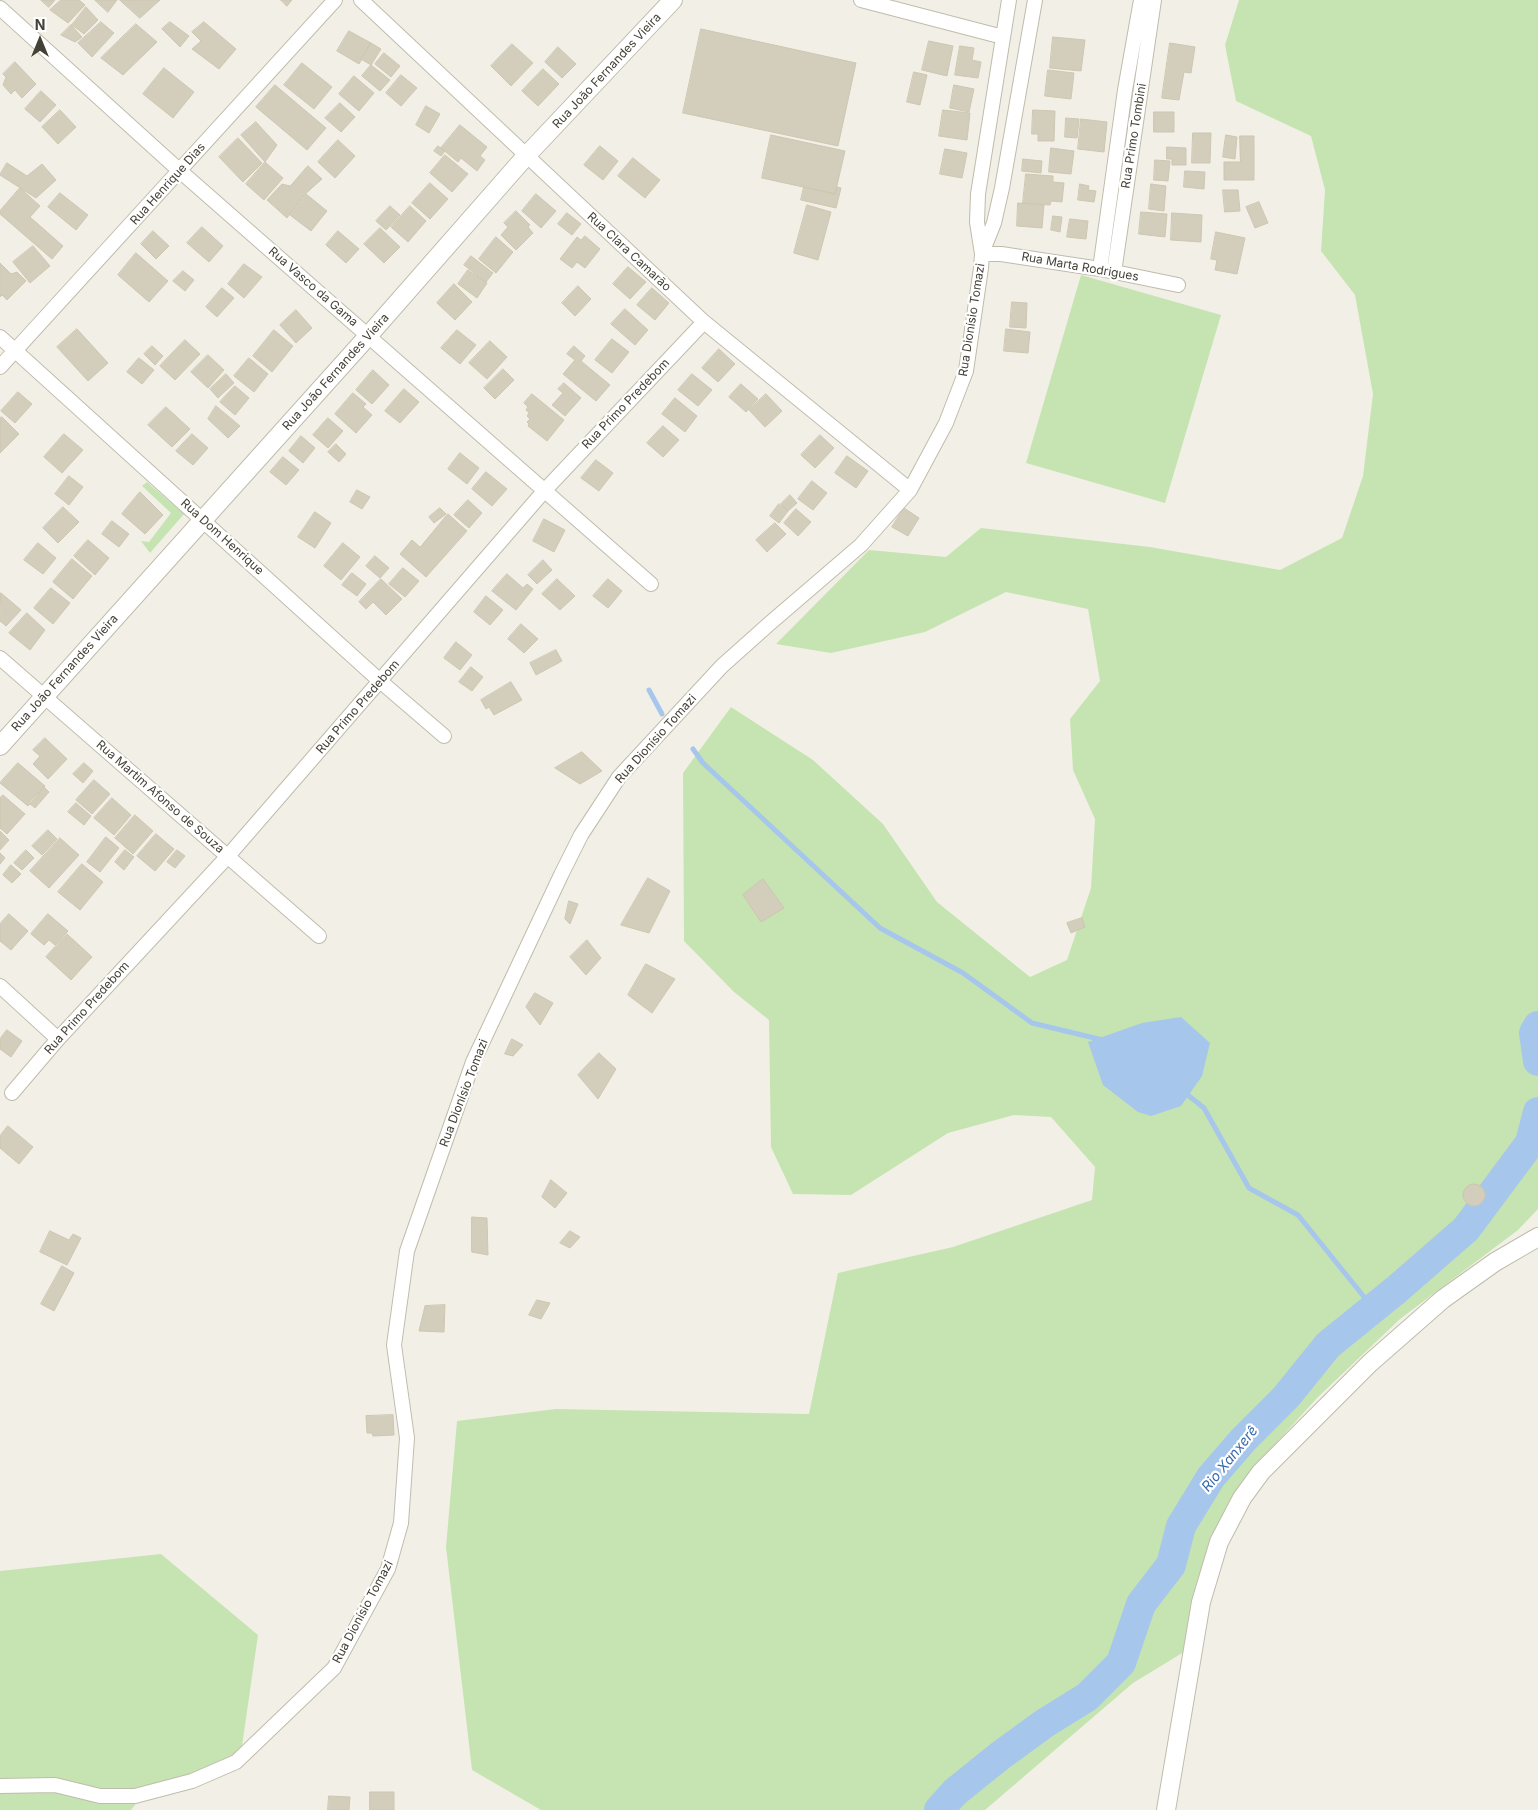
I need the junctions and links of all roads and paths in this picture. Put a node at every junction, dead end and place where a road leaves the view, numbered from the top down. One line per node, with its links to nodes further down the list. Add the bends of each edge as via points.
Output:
1 (335, 0): 12 (street, Rua Henrique Dias)
2 (361, 0): 11 (street, Rua Clara Camarão)
3 (673, 0): 11 (street, Rua João Fernandes Vieira)
4 (861, 0): 10 (street)
5 (1009, 0): 10 (street, Rua Dionísio Tomazi)
6 (1034, 0): 13 (street, Rua Dionísio Tomazi, via 1002,188)
7 (1141, 0): 14 (street, Rua Primo Tombini, via 1125,90)
8 (1154, 0): 14 (street, Rua Primo Tombini)
9 (0, 8): 12 (street, Rua Vasco da Gama)
10 (1003, 36): 13 (street, Rua Dionísio Tomazi, via 978,194 977,222)
11 (526, 156): 16 (street, Rua Clara Camarão); 17 (street, Rua João Fernandes Vieira)
12 (180, 170): 17 (street, Rua Vasco da Gama); 19 (street, Rua Henrique Dias)
13 (982, 254): 14 (street, Rua Marta Rodrigues); 22 (street, Rua Dionísio Tomazi, via 966,371 946,423)
14 (1107, 270): 15 (street, Rua Marta Rodrigues)
15 (1178, 285)
16 (704, 322): 21 (street, Rua Primo Predebom); 22 (street, Rua Clara Camarão)
17 (369, 335): 21 (street, Rua Vasco da Gama); 23 (street, Rua João Fernandes Vieira)
18 (0, 336): 19 (street, Rua Dom Henrique)
19 (15, 350): 20 (street, Rua Henrique Dias); 23 (street, Rua Dom Henrique)
20 (0, 367)
21 (545, 490): 24 (street, Rua Vasco da Gama); 26 (street, Rua Primo Predebom)
22 (910, 490): 36 (street, Rua Dionísio Tomazi, via 861,546 722,666 619,777 581,835 561,875 473,1062 407,1251 394,1345 407,1438 401,1523 388,1569 334,1668 236,1762 192,1781 135,1796 100,1796 55,1785)
23 (203, 519): 26 (street, Rua Dom Henrique); 27 (street, Rua João Fernandes Vieira)
24 (651, 584)
25 (0, 658): 27 (street, Rua Martim Afonso de Souza)
26 (380, 681): 28 (street, Rua Dom Henrique); 30 (street, Rua Primo Predebom)
27 (44, 698): 29 (street, Rua João Fernandes Vieira); 30 (street, Rua Martim Afonso de Souza)
28 (444, 736)
29 (0, 746)
30 (228, 856): 31 (street, Rua Martim Afonso de Souza); 33 (street, Rua Primo Predebom)
31 (319, 936)
32 (0, 986): 33 (street)
33 (58, 1039): 34 (street, Rua Primo Predebom)
34 (12, 1093)
35 (1538, 1237): 37 (street, via 1495,1262 1443,1299 1370,1363 1261,1472 1242,1498 1219,1542 1201,1602)
36 (0, 1786)
37 (1166, 1810)

